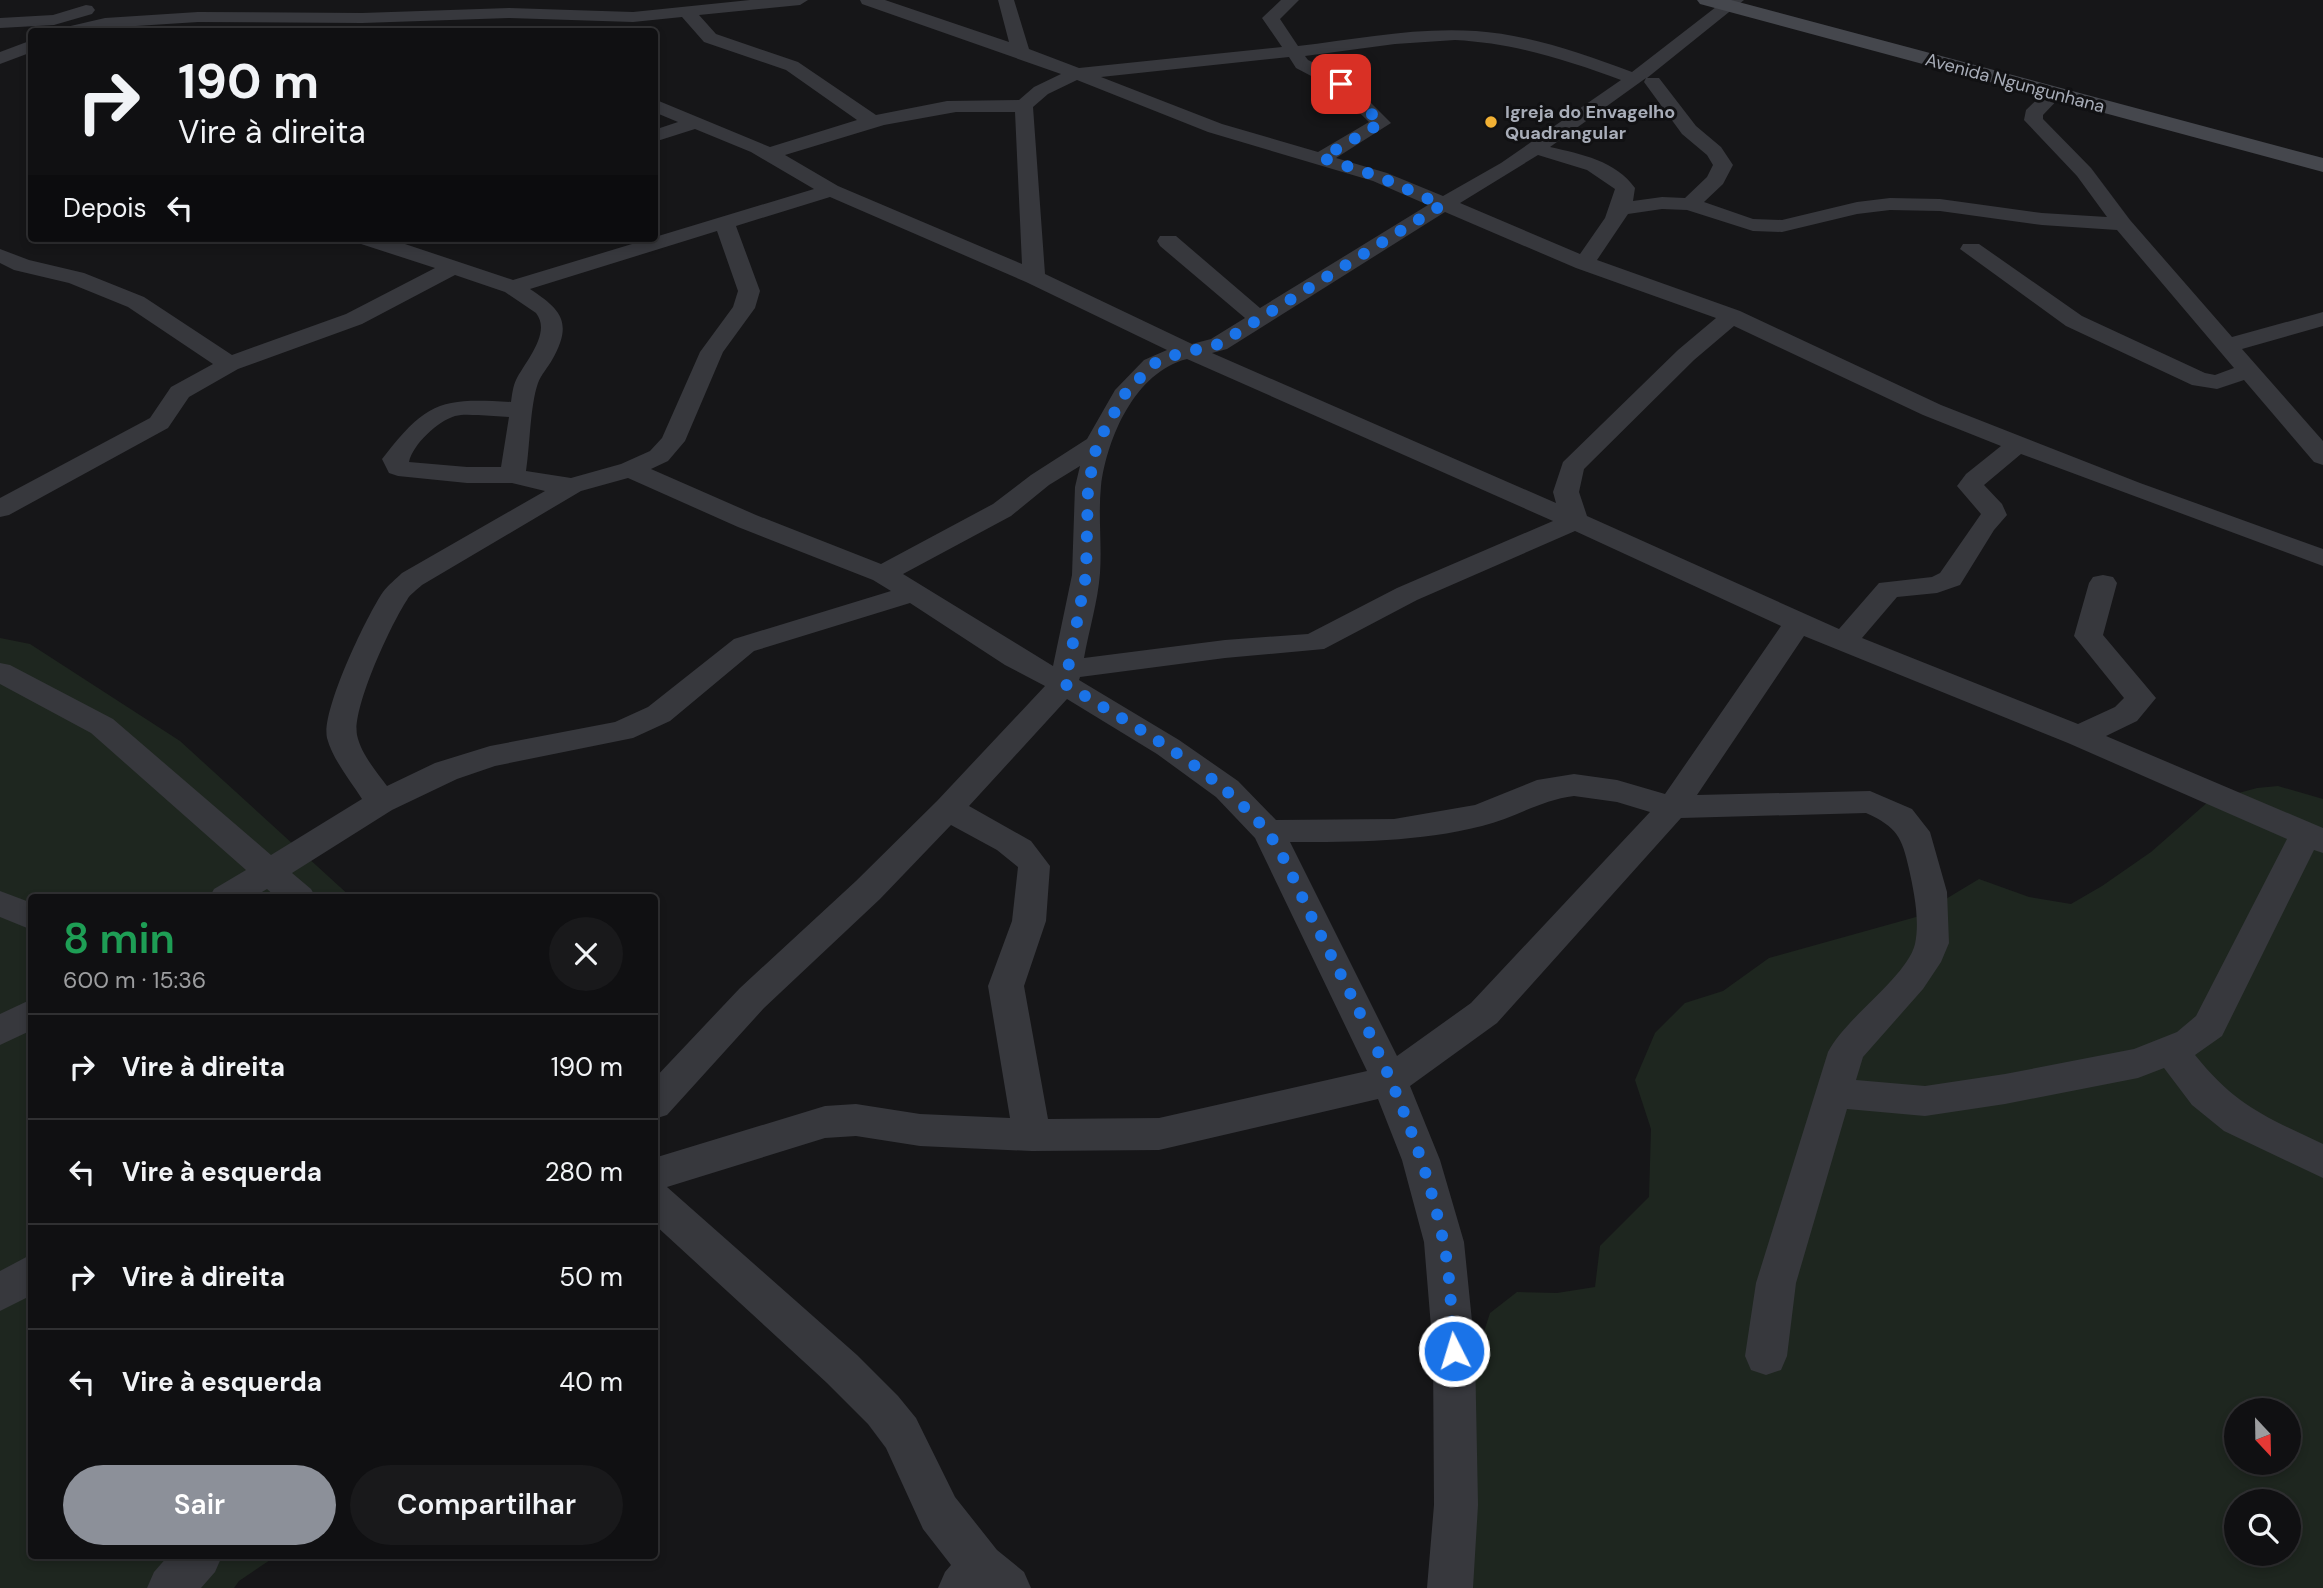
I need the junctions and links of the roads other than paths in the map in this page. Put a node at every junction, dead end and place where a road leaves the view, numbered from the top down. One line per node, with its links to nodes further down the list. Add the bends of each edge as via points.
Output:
1 (404, 0): 12 (street)
2 (548, 0): 11 (street)
3 (800, 0): 10 (street)
4 (868, 0): 18 (street)
5 (1006, 0): 18 (street)
6 (1291, 0): 17 (street, via 1270,18)
7 (1723, 2): 21 (street); 22 (street, Avenida Ngungunhana)
8 (84, 5): 13 (street, via 54,20); 14 (street)
9 (137, 5): 14 (street)
10 (687, 12): 11 (street, via 633,16); 25 (street, via 710,38 792,66)
11 (509, 13): 12 (street)
12 (446, 14): 14 (street, via 198,17); 15 (street)
13 (0, 23)
14 (106, 27)
15 (467, 28)
16 (28, 47): 19 (street)
17 (1292, 51): 20 (street); 21 (street, via 1421,36 1476,36 1541,47); 30 (street, via 1306,68 1341,84 1381,123)
18 (1021, 52): 20 (street)
19 (0, 59)
20 (1077, 74): 23 (street, via 1045,88); 30 (street, via 1214,128)
21 (1644, 80): 28 (street); 33 (street, via 1723,165 1716,180)
22 (2055, 93): 31 (street, Avenida Ngungunhana); 37 (street, via 2033,114 2034,120 2084,172)
23 (1024, 106): 25 (street, via 948,107); 47 (street)
24 (658, 107): 26 (street)
25 (874, 121): 29 (street)
26 (697, 122): 27 (street); 29 (street)
27 (658, 135)
28 (1532, 148): 34 (street); 35 (street, via 1615,176 1625,188)
29 (768, 154): 32 (street)
30 (1322, 158): 34 (street)
31 (2323, 164)
32 (831, 190): 36 (street); 47 (street)
33 (1690, 204): 35 (street); 37 (street, via 1753,225 1782,226 1890,204)
34 (1442, 205): 45 (street); 50 (street)
35 (1619, 209): 45 (street)
36 (724, 222): 38 (street); 60 (street, via 746,274 749,291 744,308 712,352 673,440 659,456)
37 (2123, 224): 52 (street)
38 (658, 236)
39 (1167, 241): 50 (street)
40 (378, 242): 46 (street)
41 (628, 242): 42 (street)
42 (609, 246): 48 (street)
43 (1971, 249): 55 (street, via 2074,321 2200,380 2217,382)
44 (0, 255): 54 (street, via 136,302)
45 (1584, 263): 49 (street)
46 (453, 267): 48 (street); 54 (street, via 354,319)
47 (1034, 277): 53 (street)
48 (513, 287): 56 (street, via 544,308 552,329 546,350 526,383)
49 (1732, 316): 58 (street, via 1931,410); 64 (street, via 1676,363 1572,467 1566,492)
50 (1259, 319): 53 (street, via 1219,344)
51 (2323, 319): 52 (street)
52 (2226, 346): 55 (street)
53 (1191, 352): 57 (street, via 1152,365 1124,395); 64 (street)
54 (230, 364): 63 (street, via 180,392 159,423)
55 (2249, 370): 59 (street)
56 (521, 411): 61 (street); 61 (street, via 446,409 435,414 395,459 398,468)
57 (1097, 444): 66 (street, via 1002,509); 72 (street, via 1088,487 1086,575)
58 (2018, 444): 65 (street); 70 (street, via 1970,486 1994,515 1950,579 1889,589)
59 (2323, 457)
60 (630, 469): 62 (street); 66 (street)
61 (513, 475): 62 (street)
62 (572, 486): 74 (street, via 424,572 395,595 342,714 342,736 351,758)
63 (0, 509)
64 (1575, 521): 69 (street); 72 (street, via 1407,594 1314,643 1225,649)
65 (2323, 558)
66 (883, 574): 68 (street)
67 (2103, 583): 73 (street, via 2088,636 2141,698 2126,713)
68 (915, 593): 72 (street, via 1015,658); 74 (street, via 744,645 659,714 622,731 490,756)
69 (1798, 623): 70 (street); 75 (street)
70 (1844, 641): 73 (street)
71 (0, 672): 79 (street, via 102,726)
72 (1067, 677): 76 (street); 77 (street, via 1227,789)
73 (2079, 736): 78 (street)
74 (381, 802): 79 (street)
75 (1673, 807): 77 (street, via 1574,785 1548,788 1481,815 1394,830); 87 (street, via 1484,1013); 88 (street, via 1870,802 1895,813 1913,830 1934,916 1931,951 1894,1001 1862,1028 1846,1052)
76 (948, 809): 89 (street, via 752,998); 90 (street, via 1020,850 1034,866 1030,921 1006,986)
77 (1268, 831): 87 (street)
78 (2314, 837): 86 (street, via 2209,1026)
79 (269, 871): 80 (street); 81 (street)
80 (232, 894)
81 (295, 894)
82 (0, 903): 83 (street)
83 (28, 916)
84 (28, 1015): 85 (street)
85 (0, 1031)
86 (2171, 1051): 88 (street, via 2126,1065 1925,1101); 91 (street, via 2205,1094 2237,1120)
87 (1390, 1081): 90 (street, via 1159,1134); 100 (street, via 1422,1160 1444,1242 1454,1351 1455,1505)
88 (1834, 1093): 96 (street, via 1776,1283)
89 (658, 1100)
90 (1032, 1135): 92 (street, via 920,1130 856,1120 825,1122)
91 (2323, 1162)
92 (658, 1174)
93 (658, 1203): 98 (street, via 883,1410 901,1433 939,1513)
94 (28, 1275): 95 (street)
95 (0, 1293)
96 (1766, 1356)
97 (196, 1559): 99 (street)
98 (983, 1581)
99 (170, 1588)
100 (1450, 1588)

